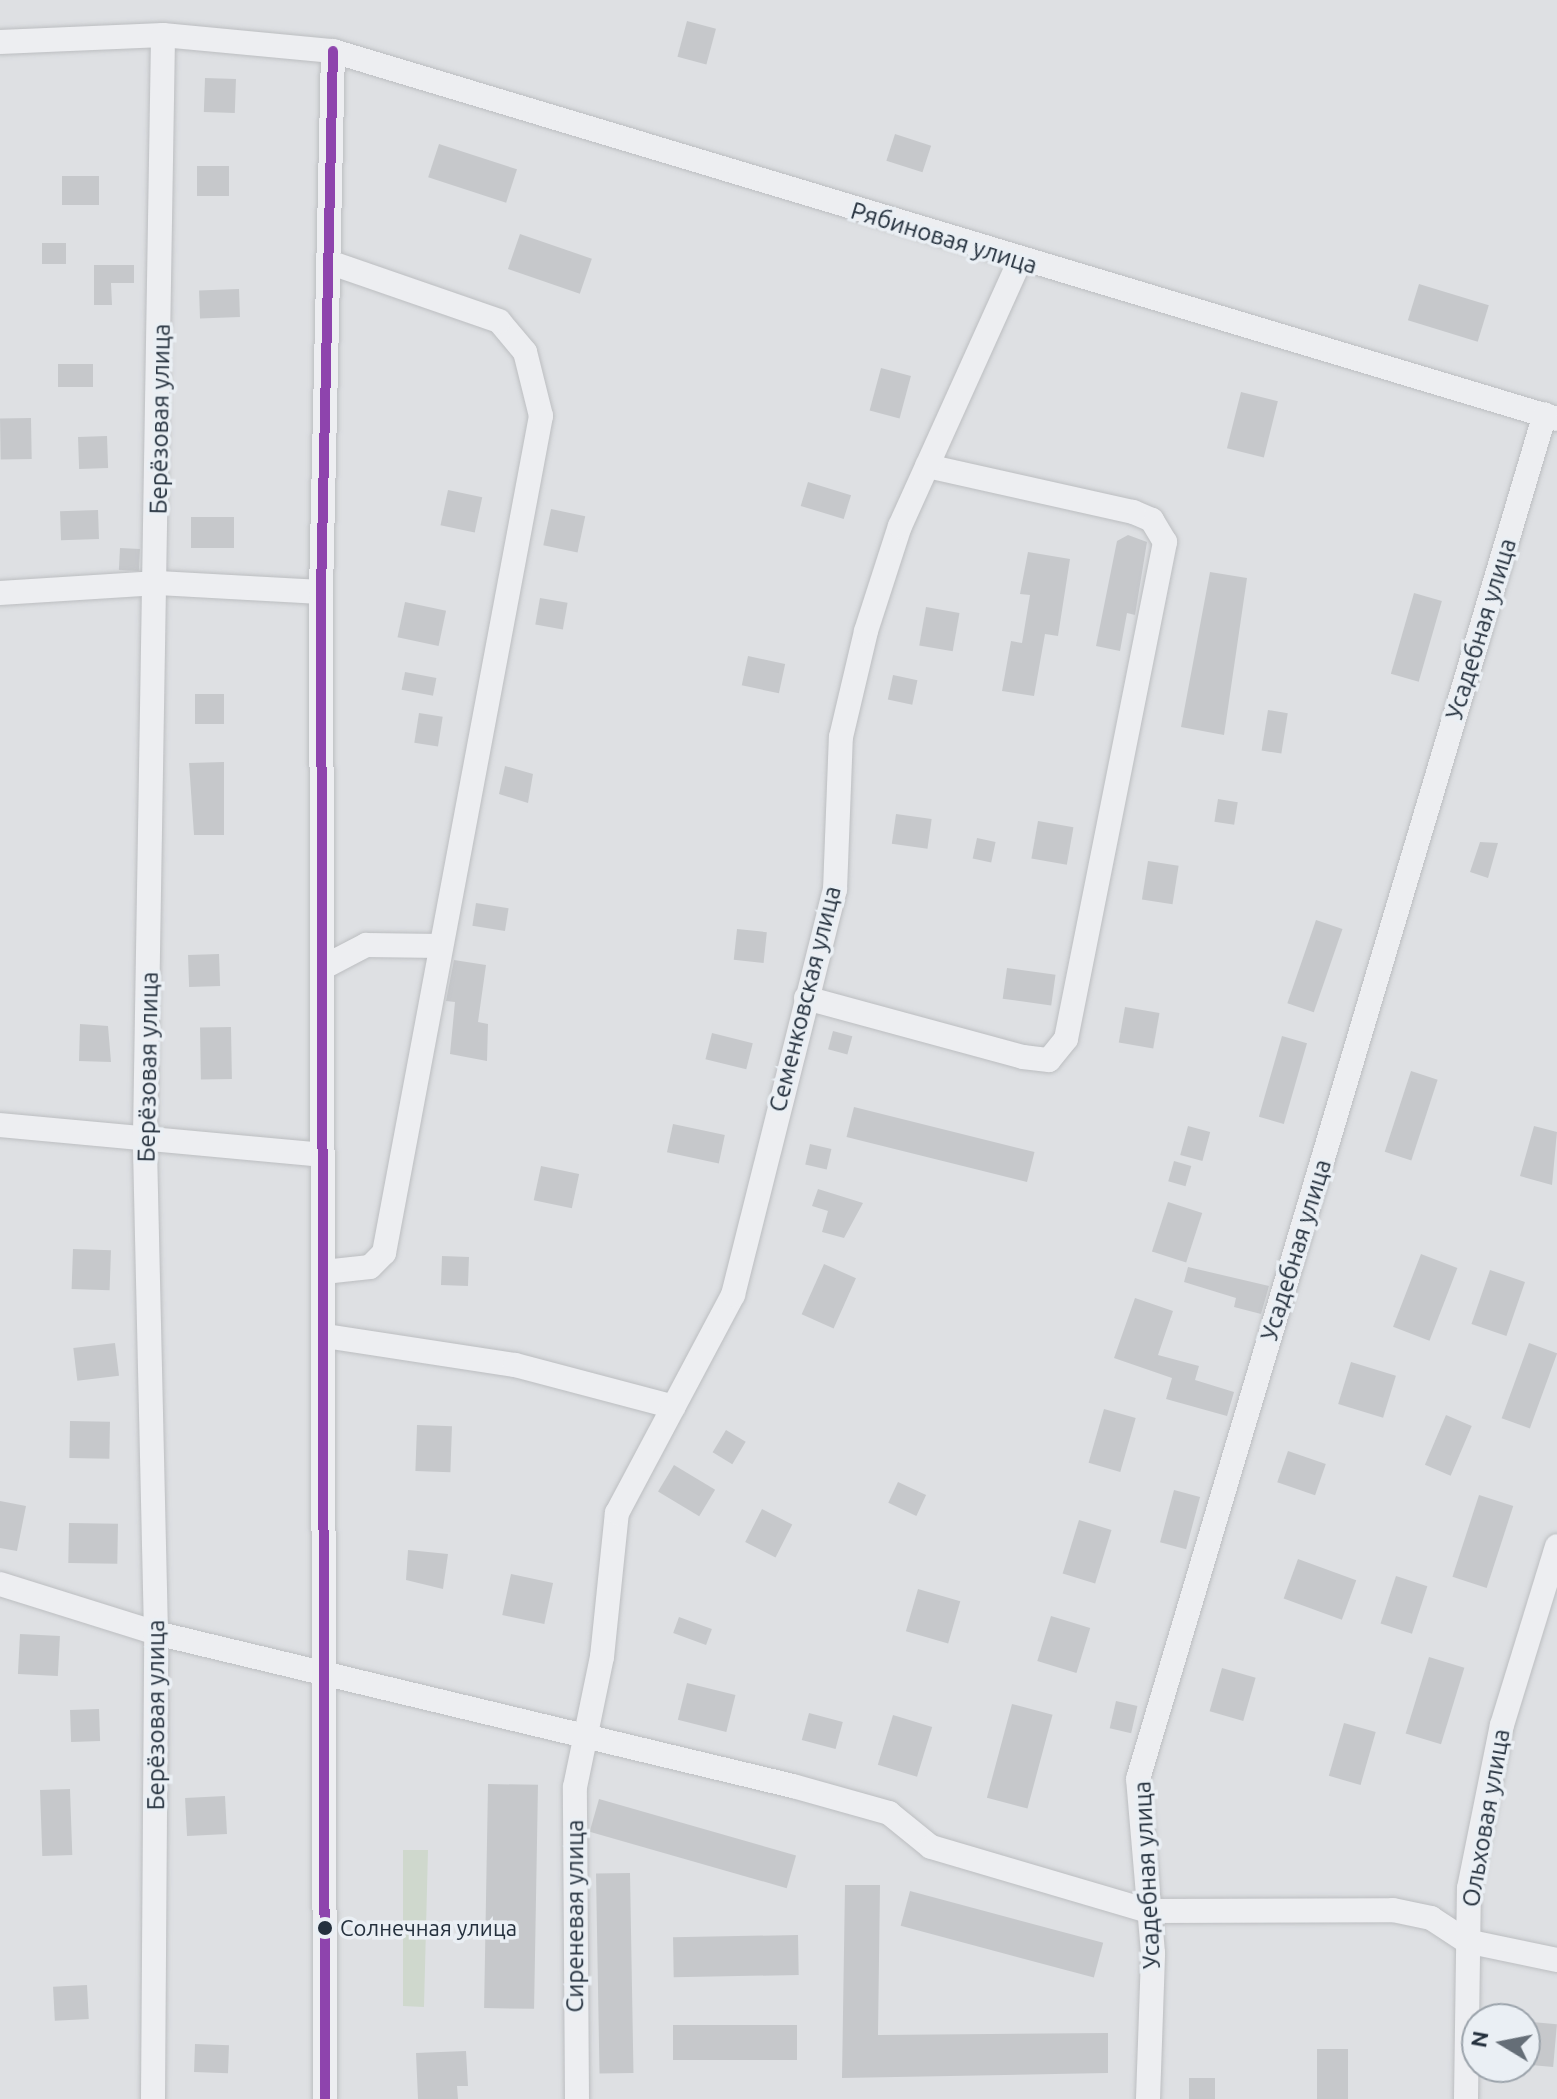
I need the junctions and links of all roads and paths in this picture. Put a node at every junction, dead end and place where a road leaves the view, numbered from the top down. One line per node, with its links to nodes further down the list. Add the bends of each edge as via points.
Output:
1 (163, 35): 2 (street, Рябиновая улица); 3 (street, Рябиновая улица); 8 (street, Берёзовая улица)
2 (0, 42)
3 (333, 51): 4 (street); 5 (street, Рябиновая улица)
4 (329, 262): 9 (street); 11 (street, via 499,321 525,352 541,416)
5 (1019, 262): 6 (street, Рябиновая улица); 7 (street, Семенковская улица)
6 (1551, 416): 25 (street, Усадебная улица, via 1138,1779)
7 (927, 466): 13 (street, Семенковская улица, via 900,526 841,737 835,890); 13 (street, via 1133,512 1152,520 1165,542 1066,1039 1049,1060 1023,1057)
8 (158, 583): 9 (street); 10 (street); 15 (street, Берёзовая улица)
9 (321, 592): 12 (street)
10 (0, 593)
11 (441, 946): 12 (street, via 366,945); 17 (street, via 384,1253 370,1267)
12 (322, 968): 16 (street)
13 (806, 998): 19 (street, Семенковская улица, via 733,1295)
14 (0, 1125): 15 (street)
15 (145, 1135): 16 (street); 22 (street, Берёзовая улица)
16 (323, 1155): 17 (street)
17 (324, 1272): 18 (street)
18 (325, 1336): 19 (street, via 515,1365); 23 (street)
19 (674, 1407): 24 (street, Семенковская улица, via 617,1513 602,1657)
20 (1557, 1546): 26 (street, Ольховая улица, via 1502,1725 1469,1888)
21 (0, 1584): 22 (street)
22 (156, 1633): 23 (street); 28 (street, Берёзовая улица)
23 (328, 1676): 24 (street); 29 (street)
24 (581, 1734): 25 (street, via 889,1813 931,1847); 30 (street, Сиреневая улица, via 574,1812)
25 (1148, 1911): 26 (street, via 1393,1910 1431,1918); 31 (street, Усадебная улица, via 1153,1953)
26 (1466, 1941): 27 (street); 32 (street, Ольховая улица)
27 (1557, 1960)
28 (153, 2099)
29 (325, 2099)
30 (577, 2099)
31 (1148, 2099)
32 (1466, 2099)

